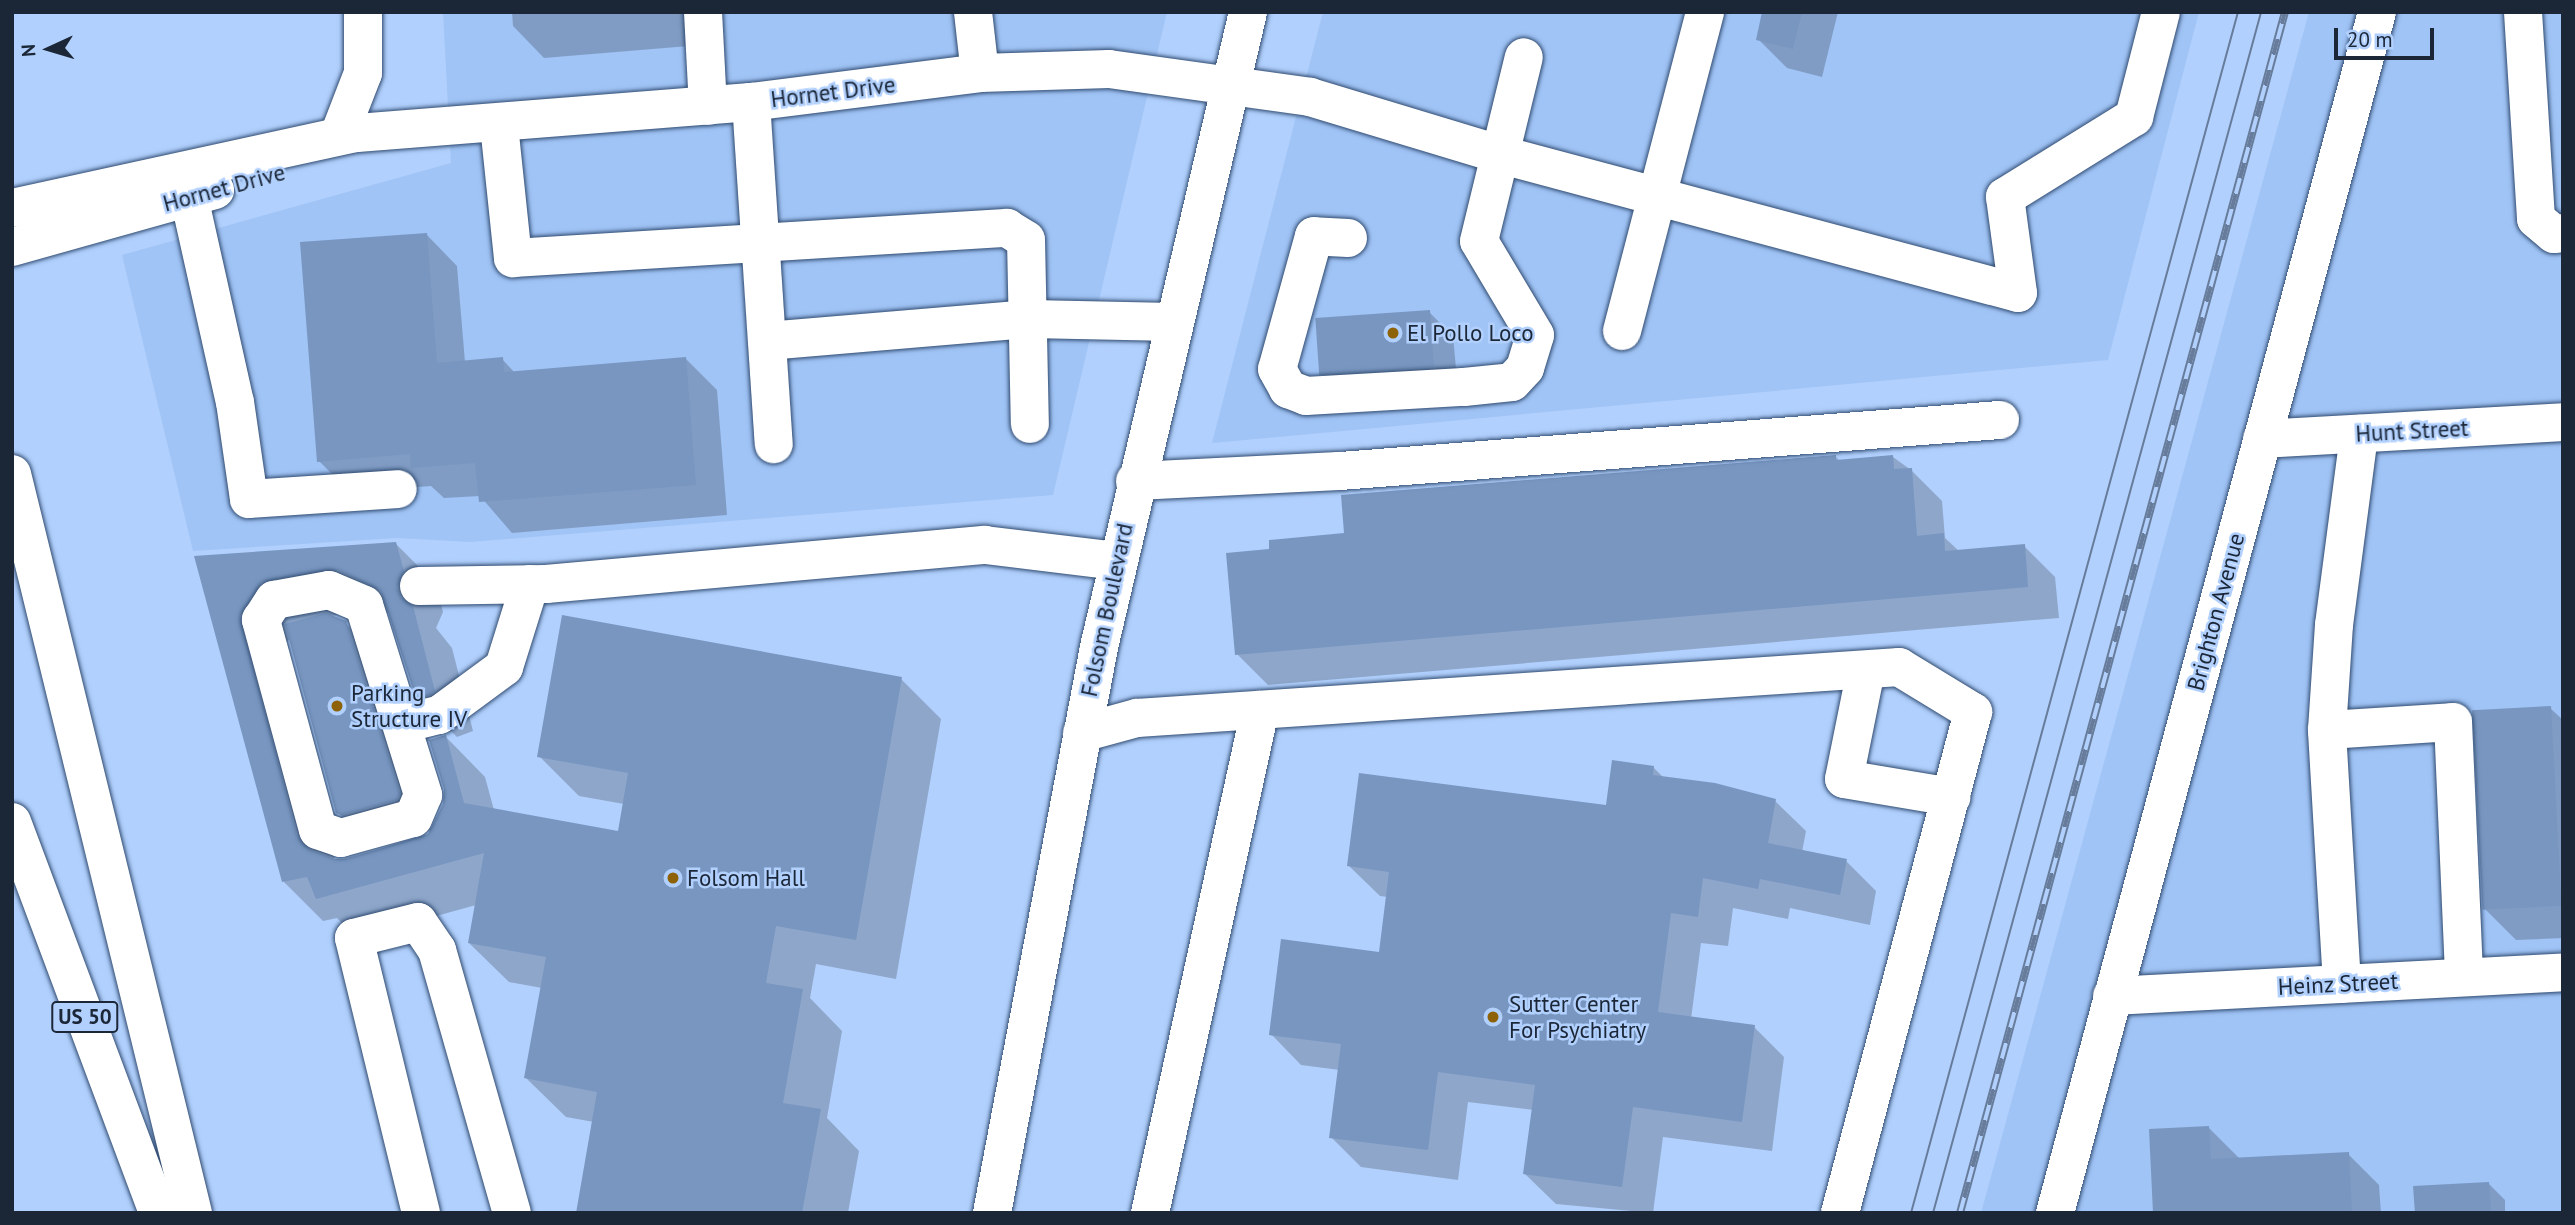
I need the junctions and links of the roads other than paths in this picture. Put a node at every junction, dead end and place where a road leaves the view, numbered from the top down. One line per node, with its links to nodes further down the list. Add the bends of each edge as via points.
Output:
1 (363, 12): 16 (main road, via 363,73)
2 (703, 12): 13 (main road)
3 (973, 12): 10 (main road)
4 (1248, 12): 11 (main road, Folsom Boulevard)
5 (1705, 12): 19 (main road)
6 (2161, 12): 19 (main road, Hornet Drive, via 2134,117 2005,197 2018,293)
7 (2377, 12): 33 (main road, Brighton Avenue)
8 (2523, 12): 21 (main road, via 2536,219 2554,234)
9 (1524, 57): 17 (main road)
10 (980, 74): 11 (main road, Hornet Drive, via 1109,69); 12 (main road, Hornet Drive)
11 (1228, 86): 17 (main road, Hornet Drive, via 1310,97); 26 (main road, Folsom Boulevard)
12 (751, 102): 13 (main road, Hornet Drive); 23 (main road)
13 (708, 106): 14 (main road, Hornet Drive)
14 (499, 125): 15 (main road, Hornet Drive); 23 (main road, via 513,258)
15 (436, 130): 16 (main road, Hornet Drive); 18 (main road, Hornet Drive)
16 (340, 135): 20 (main road, Hornet Drive)
17 (1502, 155): 19 (main road, Hornet Drive); 22 (main road, via 1479,241 1535,335 1525,368 1512,382 1334,396 1306,396 1288,388 1277,369 1314,236)
18 (189, 197): 24 (main road, Hornet Drive); 37 (main road, via 235,402 249,499)
19 (1657, 197): 27 (main road)
20 (12, 208)
21 (2563, 233)
22 (1348, 238)
23 (761, 243): 25 (main road, via 1007,228 1026,240); 28 (main road)
24 (12, 247)
25 (1030, 319): 26 (main road); 28 (main road); 31 (main road)
26 (1173, 322): 36 (main road, Folsom Boulevard)
27 (1622, 331)
28 (767, 341): 34 (main road)
29 (2000, 420): 36 (main road, via 1340,471)
30 (2563, 422): 32 (main road, Hunt Street)
31 (1030, 424)
32 (2358, 434): 33 (main road, Hunt Street); 44 (main road, via 2334,625)
33 (2262, 439): 51 (main road, Brighton Avenue)
34 (774, 444)
35 (12, 474): 53 (main road)
36 (1135, 481): 38 (main road, Folsom Boulevard)
37 (398, 489)
38 (1118, 561): 39 (main road, via 985,545); 45 (main road, Folsom Boulevard)
39 (530, 584): 40 (main road); 43 (main road, via 504,667 439,715)
40 (419, 586)
41 (1866, 670): 42 (main road); 46 (main road, via 1899,667 1973,712); 46 (main road, via 1844,779)
42 (1260, 710): 45 (main road, via 1137,718); 57 (main road)
43 (402, 724): 43 (main road, via 364,605 329,590 274,600 261,620 318,830 341,838 413,817 422,795)
44 (2327, 730): 49 (main road, via 2453,722); 50 (main road)
45 (1082, 733): 56 (main road, Folsom Boulevard)
46 (1951, 797): 58 (main road)
47 (12, 822): 52 (main road, US 50)
48 (2563, 972): 49 (main road, Heinz Street)
49 (2464, 977): 50 (main road, Heinz Street)
50 (2342, 984): 51 (main road, Heinz Street)
51 (2112, 996): 59 (main road, Brighton Avenue)
52 (158, 1213)
53 (193, 1213)
54 (421, 1213): 55 (main road, via 354,938 418,922 437,950)
55 (512, 1213)
56 (992, 1213)
57 (1150, 1213)
58 (1840, 1213)
59 (2054, 1213)

